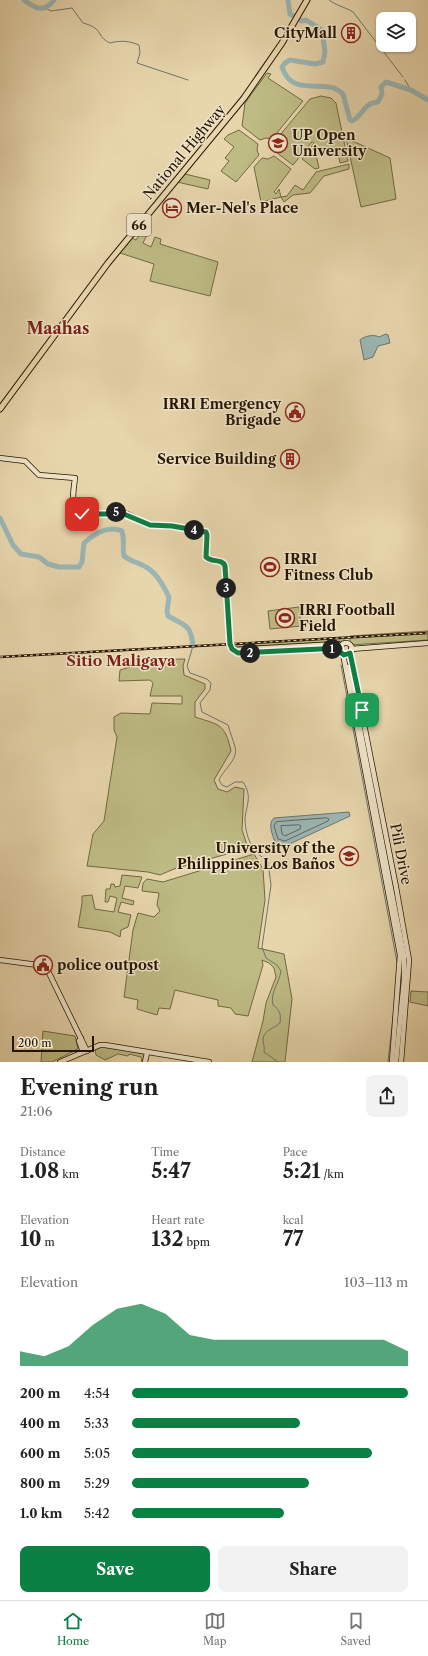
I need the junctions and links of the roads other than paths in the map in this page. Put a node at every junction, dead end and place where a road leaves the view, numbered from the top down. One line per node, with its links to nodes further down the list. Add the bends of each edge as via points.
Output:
1 (307, 0): 2 (main road, National Highway / 66, via 244,98 108,263)
2 (0, 409)
3 (0, 458): 5 (street, via 25,461 39,475 75,478 74,503 82,514 119,512 150,525 206,532 206,557 225,566 230,644 234,650 338,644)
4 (428, 644): 6 (street)
5 (340, 647): 6 (street); 6 (street, via 348,644)
6 (348, 653): 13 (street, via 400,955); 14 (street, via 404,956); 15 (street, Pili Drive, via 409,960)
7 (0, 960): 8 (street, via 38,965 46,969 82,1038)
8 (85, 1052): 9 (street, via 105,1045); 10 (street)
9 (147, 1053): 11 (street); 12 (street)
10 (60, 1062)
11 (146, 1062)
12 (209, 1062)
13 (392, 1062)
14 (396, 1062)
15 (401, 1062)

